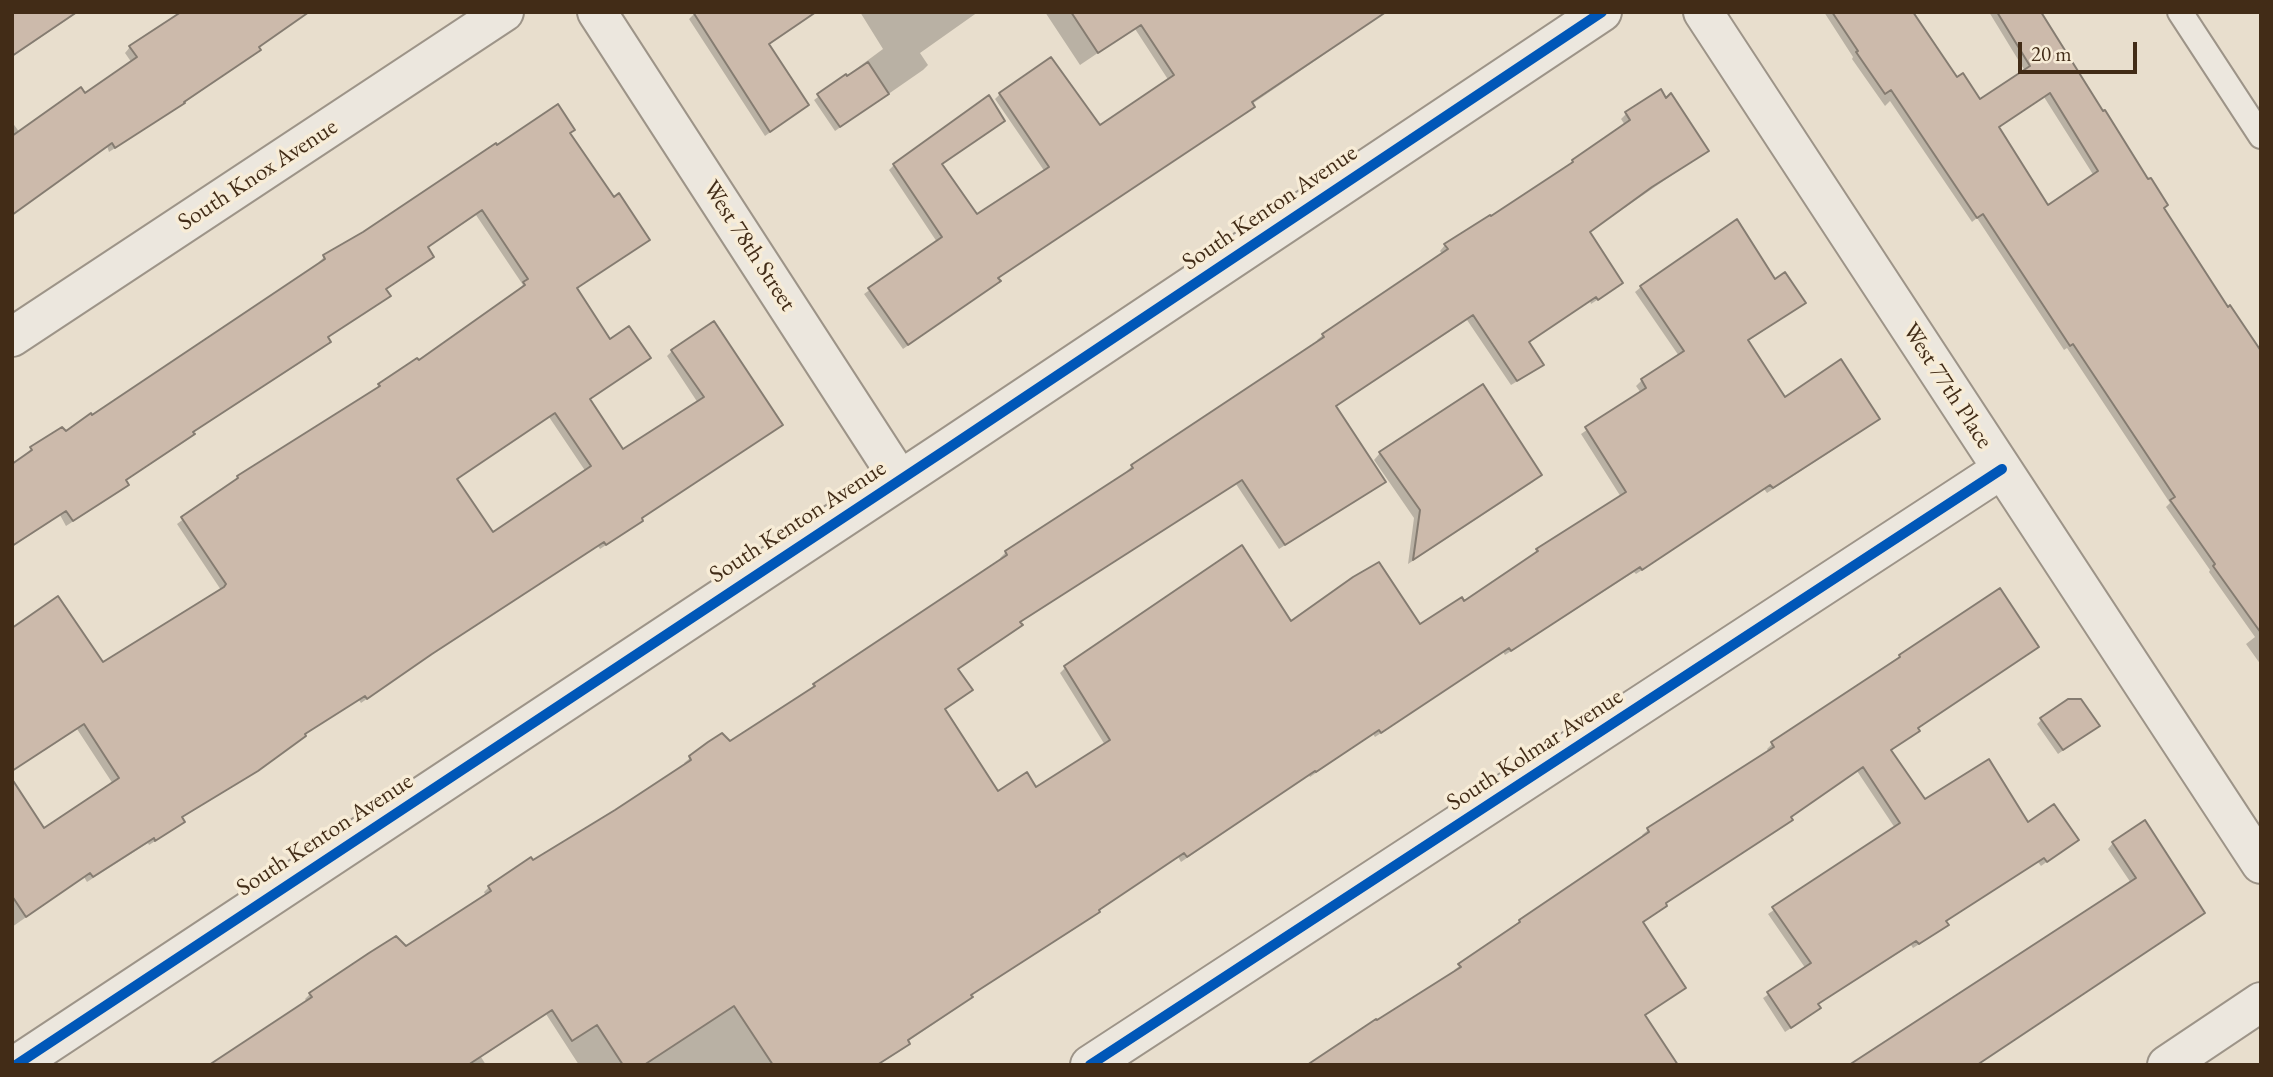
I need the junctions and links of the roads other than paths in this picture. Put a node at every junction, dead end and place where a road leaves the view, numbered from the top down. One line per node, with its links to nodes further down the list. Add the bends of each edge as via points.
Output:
1 (504, 12): 7 (street, South Knox Avenue)
2 (597, 12): 9 (street, West 78th Street)
3 (1602, 12): 9 (street, South Kenton Avenue)
4 (1703, 12): 8 (street, West 77th Place)
5 (2180, 12): 6 (lane)
6 (2261, 136)
7 (12, 337)
8 (2002, 469): 10 (street, West 77th Place); 13 (street, South Kolmar Avenue)
9 (900, 480): 12 (street, South Kenton Avenue)
10 (2261, 864)
11 (2261, 1002): 14 (street)
12 (16, 1065)
13 (1090, 1065)
14 (2167, 1065)

